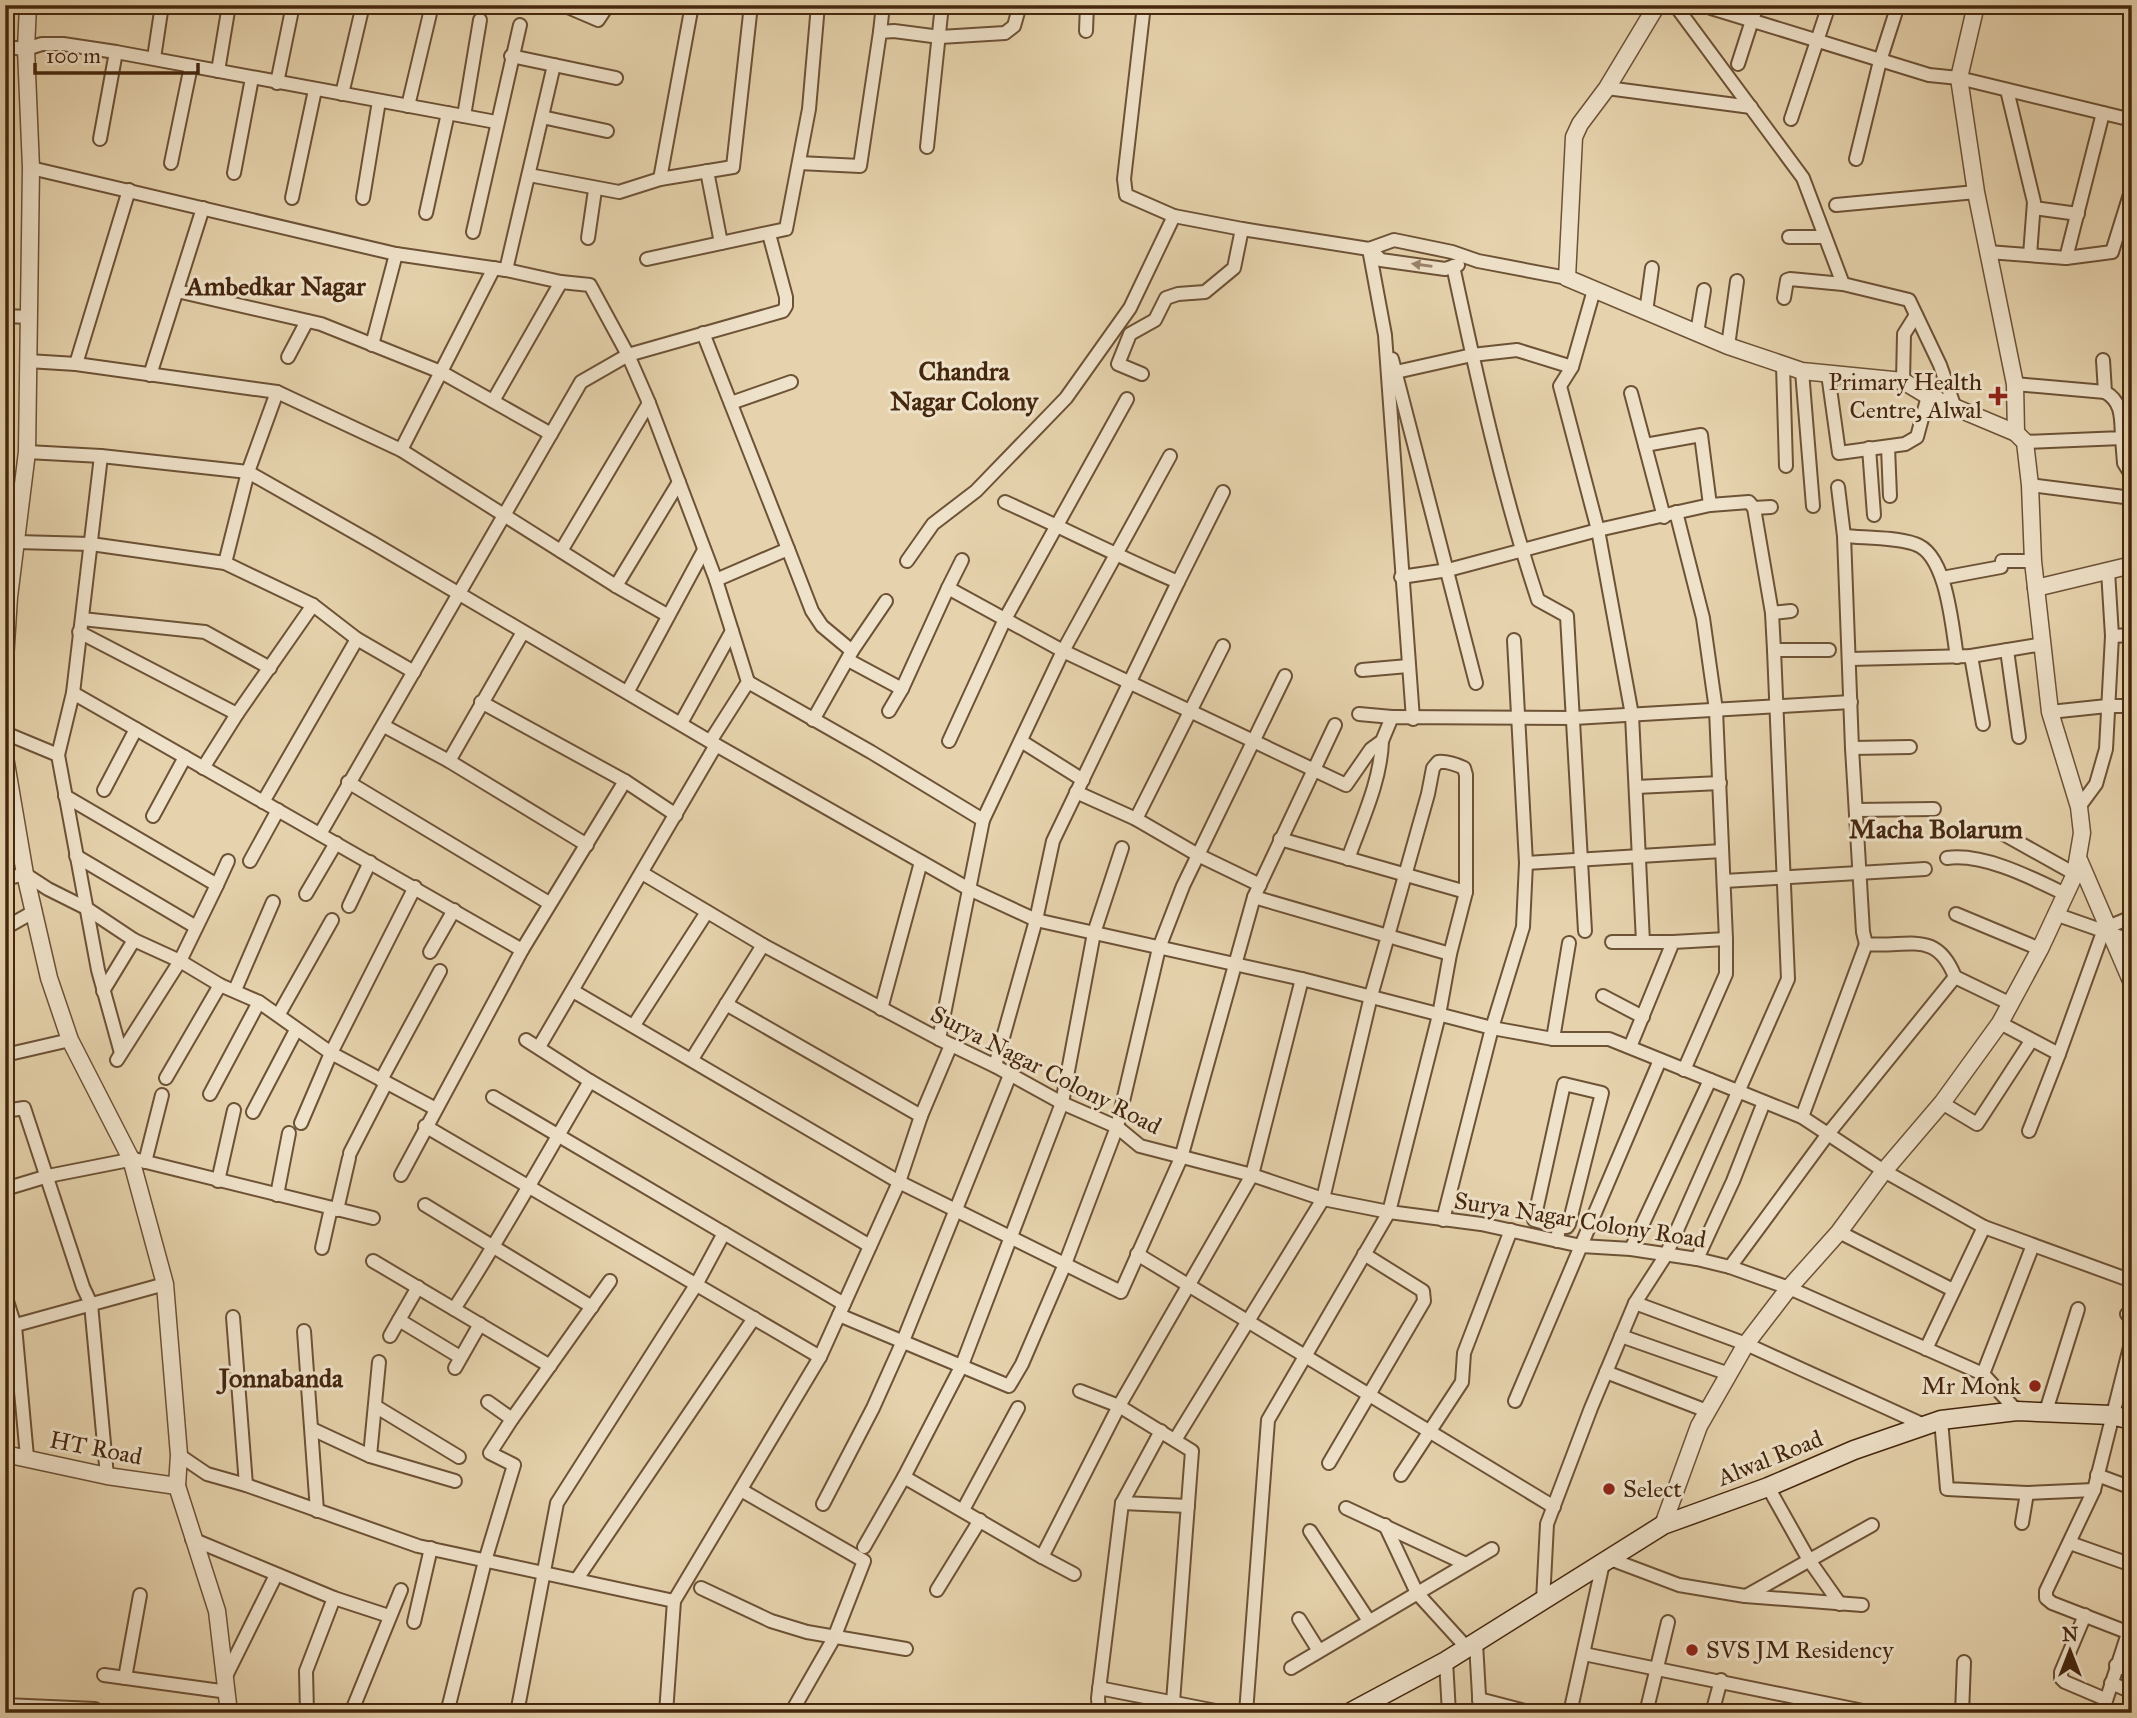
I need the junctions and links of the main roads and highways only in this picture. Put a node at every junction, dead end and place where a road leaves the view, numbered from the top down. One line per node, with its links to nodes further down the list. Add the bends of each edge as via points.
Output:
1 (2132, 1420): 2 (main road, Alwal Road, via 2017,1411 1933,1423 1854,1450 1768,1488 1663,1525 1446,1661)
2 (1349, 1713)

